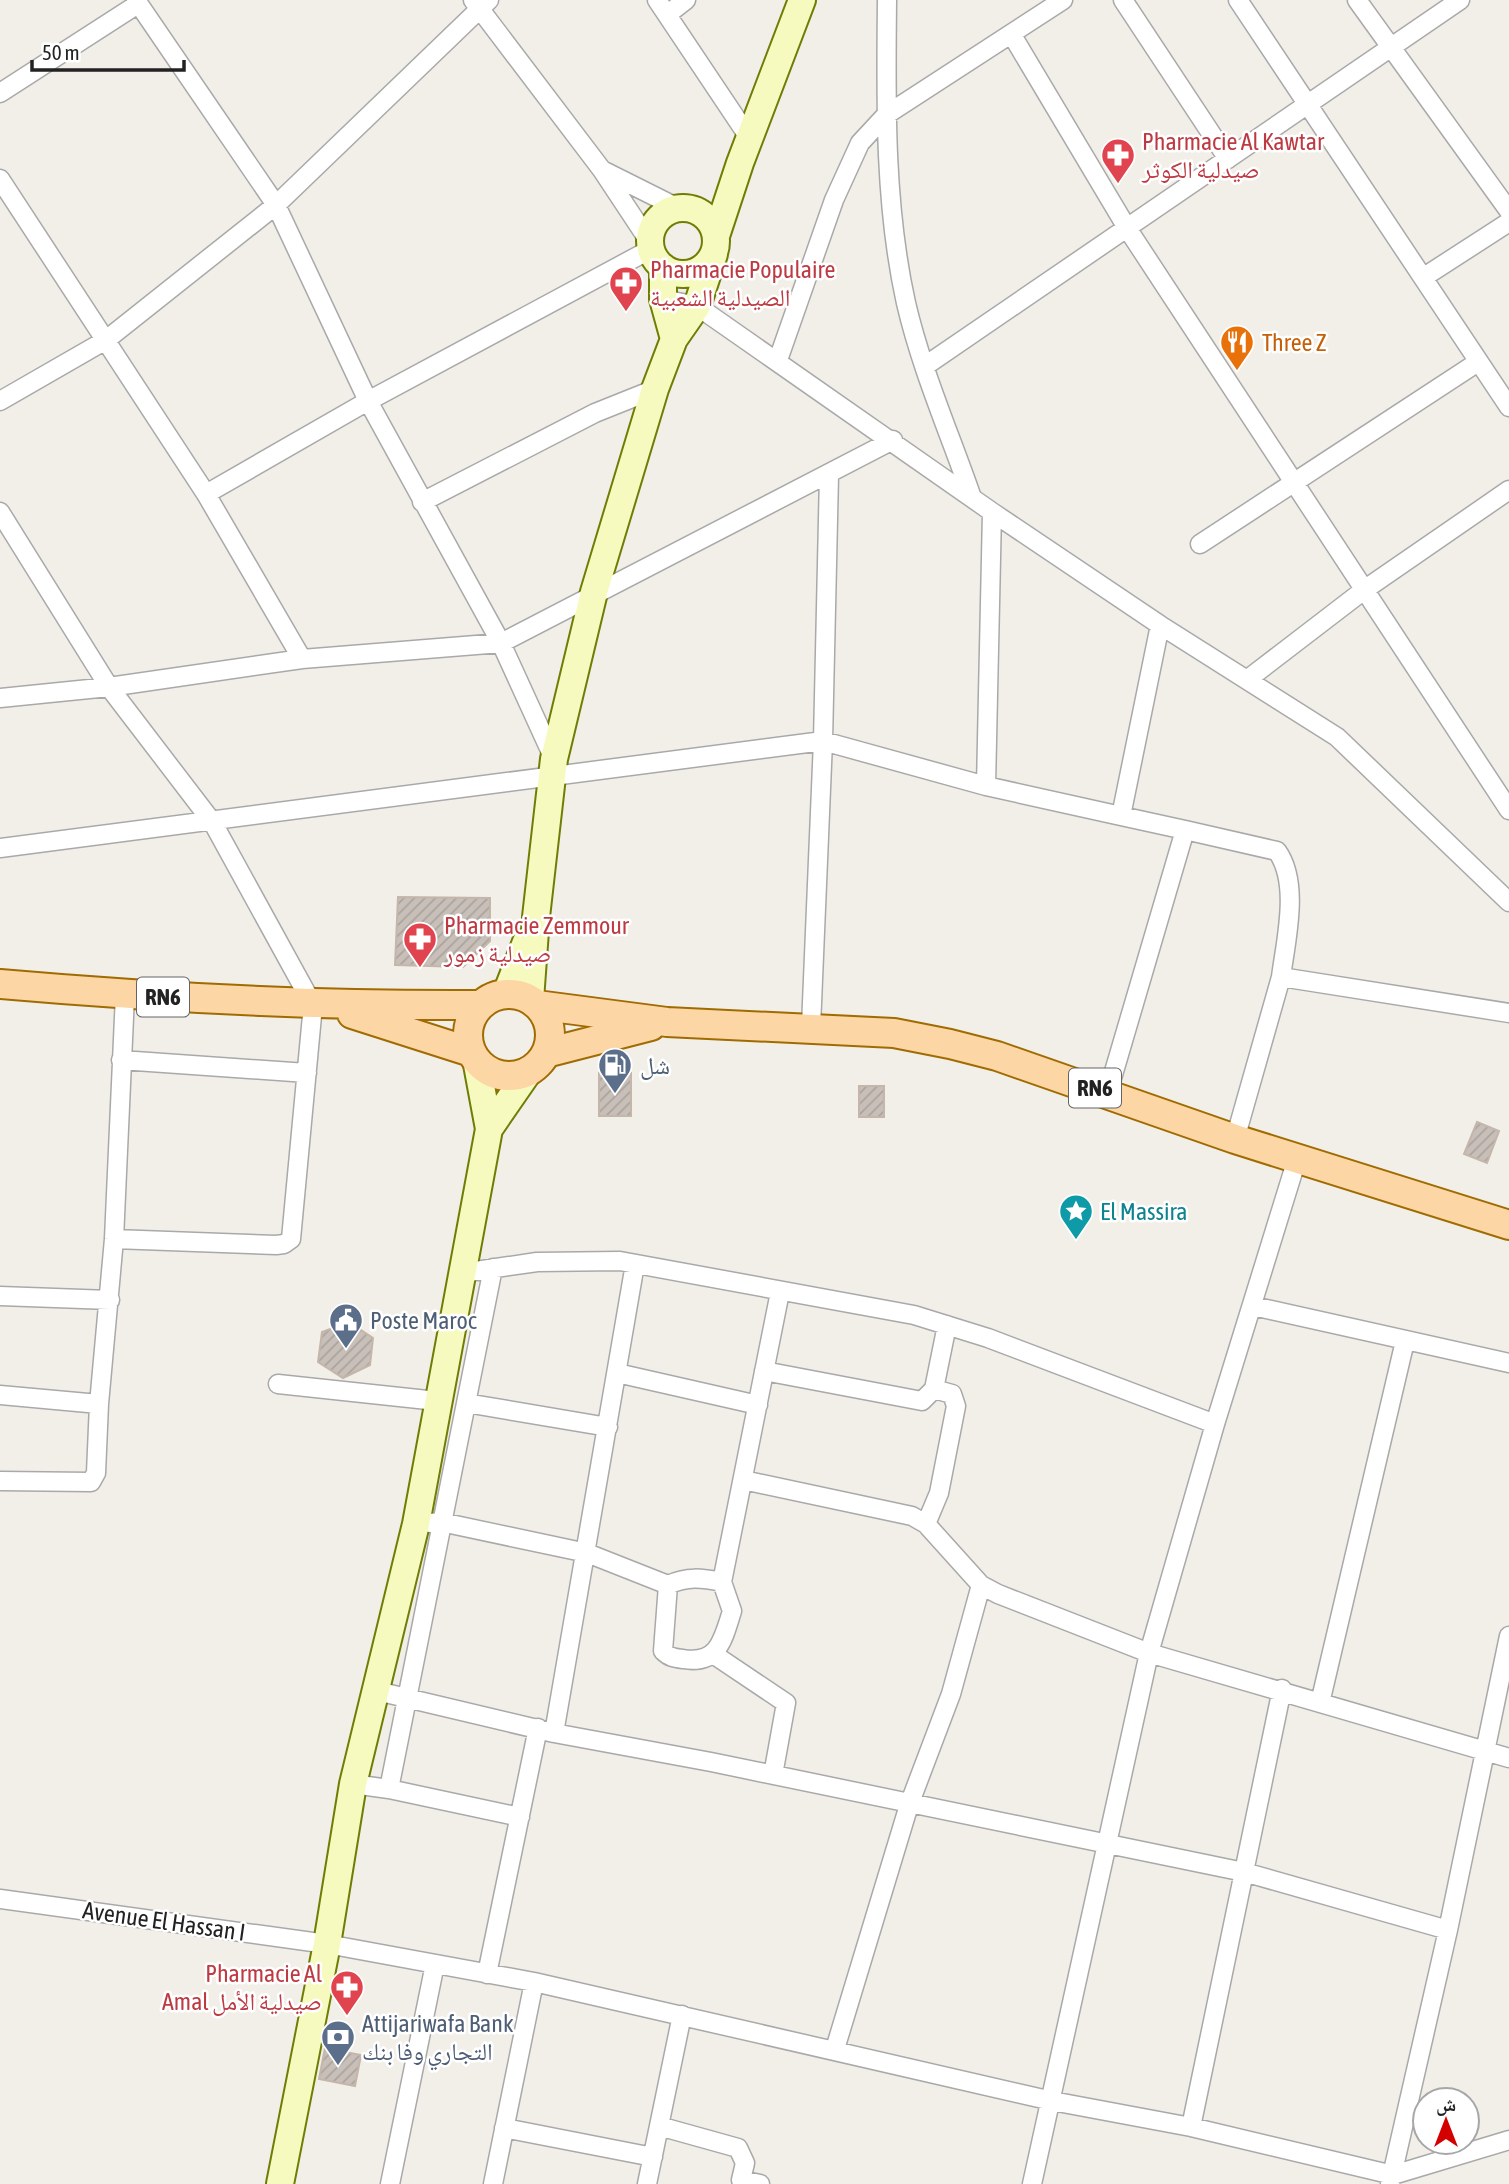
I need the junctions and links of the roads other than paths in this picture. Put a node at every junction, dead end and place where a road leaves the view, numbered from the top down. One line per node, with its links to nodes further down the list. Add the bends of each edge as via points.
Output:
1 (686, 0): 11 (street)
2 (802, 0): 17 (main road)
3 (887, 0): 16 (street)
4 (1063, 0): 12 (street)
5 (1123, 0): 18 (street)
6 (1238, 0): 15 (street)
7 (1357, 0): 13 (street)
8 (1460, 0): 13 (street)
9 (137, 2): 14 (street); 21 (street)
10 (480, 3): 19 (street); 21 (street)
11 (662, 7): 17 (street)
12 (1012, 35): 16 (street); 25 (street)
13 (1390, 50): 15 (street); 23 (street)
14 (0, 93)
15 (1309, 106): 18 (street); 28 (street)
16 (886, 115): 33 (street, via 860,143 845,174); 35 (street, via 893,216 906,303)
17 (745, 151): 22 (main road); 26 (main road)
18 (1228, 159): 25 (street)
19 (602, 170): 22 (street); 27 (street)
20 (0, 179): 32 (street)
21 (276, 205): 32 (street); 38 (street)
22 (685, 209): 26 (main road, via 703,214 712,224); 27 (main road, via 668,212 658,220)
23 (1509, 211)
24 (1509, 222): 28 (street)
25 (1127, 228): 35 (street); 42 (street)
26 (715, 245): 27 (main road, via 708,264 686,274); 30 (main road)
27 (655, 253): 29 (main road); 38 (street)
28 (1424, 277): 34 (street)
29 (663, 299): 30 (street); 31 (main road)
30 (697, 306): 31 (main road); 33 (street)
31 (674, 339): 36 (main road)
32 (106, 340): 37 (street); 44 (street)
33 (778, 360): 40 (street)
34 (1478, 362): 39 (street); 42 (street)
35 (925, 366): 45 (street)
36 (655, 389): 46 (street, via 595,413); 51 (main road)
37 (0, 401)
38 (369, 401): 44 (street); 46 (street)
39 (1509, 407)
40 (893, 440): 41 (street); 45 (street)
41 (829, 475): 51 (street); 58 (street)
42 (1294, 483): 49 (street); 50 (street)
43 (1509, 490): 50 (street)
44 (206, 494): 54 (street)
45 (971, 495): 48 (street)
46 (422, 502): 53 (street)
47 (0, 512): 56 (street)
48 (992, 512): 52 (street); 60 (street)
49 (1200, 544)
50 (1364, 590): 55 (street); 61 (street)
51 (594, 592): 53 (street); 59 (main road)
52 (1160, 625): 55 (street); 62 (street)
53 (501, 643): 54 (street); 59 (street)
54 (302, 659): 56 (street)
55 (1248, 679): 66 (street, via 1337,737)
56 (109, 687): 57 (street); 63 (street)
57 (0, 698)
58 (823, 741): 59 (street); 60 (street); 74 (street)
59 (554, 768): 63 (street); 70 (main road, via 536,917)
60 (986, 786): 62 (street)
61 (1509, 810)
62 (1121, 816): 64 (street)
63 (213, 823): 65 (street); 71 (street)
64 (1185, 830): 67 (street, via 1277,850 1284,860 1287,928); 79 (street)
65 (0, 848)
66 (1509, 902)
67 (1281, 976): 72 (street); 81 (street)
68 (0, 984): 69 (main road, RN6)
69 (125, 995): 71 (main road, RN6); 76 (street)
70 (513, 1001): 71 (main road, RN6); 73 (main road, RN6); 75 (main road, via 468,1027); 77 (main road, via 549,1028)
71 (319, 1005): 75 (main road, RN6); 78 (street)
72 (1509, 1013)
73 (667, 1022): 74 (main road, RN6); 77 (main road, RN6)
74 (811, 1027): 79 (main road, RN6, via 894,1033 950,1044)
75 (474, 1056): 77 (main road, RN6, via 495,1074 506,1076); 80 (main road)
76 (121, 1060): 78 (street); 84 (street)
77 (537, 1062): 80 (main road)
78 (307, 1073): 84 (street, via 291,1239 284,1244)
79 (1108, 1092): 81 (main road, RN6)
80 (489, 1129): 87 (main road)
81 (1236, 1139): 82 (main road, RN6)
82 (1297, 1159): 83 (main road, RN6); 91 (street)
83 (1509, 1225)
84 (114, 1239): 90 (street)
85 (635, 1264): 86 (street, via 537,1262); 88 (street); 96 (street)
86 (493, 1268): 87 (street); 101 (street)
87 (462, 1273): 100 (main road)
88 (780, 1292): 92 (street); 95 (street)
89 (0, 1297): 90 (street)
90 (110, 1300): 102 (street)
91 (1253, 1306): 93 (street); 104 (street)
92 (947, 1325): 98 (street); 104 (street)
93 (1405, 1341): 94 (street); 120 (street)
94 (1509, 1363)
95 (764, 1371): 98 (street, via 922,1401); 103 (street)
96 (617, 1373): 103 (street); 105 (street)
97 (278, 1384): 100 (street)
98 (934, 1389): 109 (street, via 952,1394 956,1406 939,1493)
99 (0, 1395): 102 (street)
100 (437, 1401): 108 (main road)
101 (466, 1403): 105 (street); 108 (street)
102 (99, 1404): 107 (street, via 96,1473 91,1482)
103 (758, 1405): 106 (street)
104 (1215, 1424): 115 (street)
105 (608, 1427): 110 (street)
106 (743, 1480): 109 (street, via 912,1516); 111 (street)
107 (0, 1481)
108 (428, 1523): 110 (street); 118 (main road); 119 (street)
109 (926, 1524): 113 (street)
110 (587, 1553): 112 (street); 121 (street)
111 (722, 1582): 112 (street, via 699,1578); 116 (street, via 732,1611)
112 (668, 1585): 116 (street, via 663,1651 669,1657 698,1661)
113 (981, 1585): 115 (street); 127 (street, via 951,1694)
114 (1509, 1636): 122 (street)
115 (1149, 1653): 117 (street); 129 (street)
116 (713, 1654): 124 (street, via 786,1703)
117 (1282, 1689): 120 (street); 130 (street)
118 (377, 1691): 119 (street); 125 (main road)
119 (405, 1700): 121 (street); 126 (street)
120 (1320, 1703): 122 (street)
121 (546, 1731): 124 (street); 128 (street)
122 (1485, 1751): 123 (street); 132 (street)
123 (1509, 1758)
124 (773, 1775): 127 (street)
125 (353, 1784): 126 (street); 133 (main road)
126 (389, 1789): 128 (street)
127 (909, 1805): 129 (street); 138 (street)
128 (520, 1817): 135 (street)
129 (1106, 1845): 130 (street); 139 (street)
130 (1244, 1872): 132 (street); 141 (street)
131 (0, 1899): 133 (street, Avenue El Hassan I)
132 (1448, 1930): 145 (street)
133 (327, 1944): 134 (street, Avenue El Hassan I); 147 (main road)
134 (435, 1964): 135 (street, Avenue El Hassan I); 148 (street)
135 (487, 1974): 136 (street, Avenue El Hassan I)
136 (534, 1982): 137 (street, Avenue El Hassan I); 142 (street)
137 (682, 2015): 138 (street, Avenue El Hassan I); 140 (street)
138 (835, 2049): 139 (street, Avenue El Hassan I)
139 (1052, 2101): 141 (street, Avenue El Hassan I); 152 (street)
140 (659, 2126): 144 (street); 146 (street, via 738,2148 745,2163)
141 (1191, 2127): 145 (street, Avenue El Hassan I)
142 (504, 2128): 144 (street); 149 (street)
143 (1509, 2140): 145 (street)
144 (653, 2157): 150 (street)
145 (1391, 2180)
146 (740, 2182): 151 (street)
147 (280, 2184)
148 (390, 2184)
149 (493, 2184)
150 (647, 2184)
151 (760, 2184)
152 (1032, 2184)

